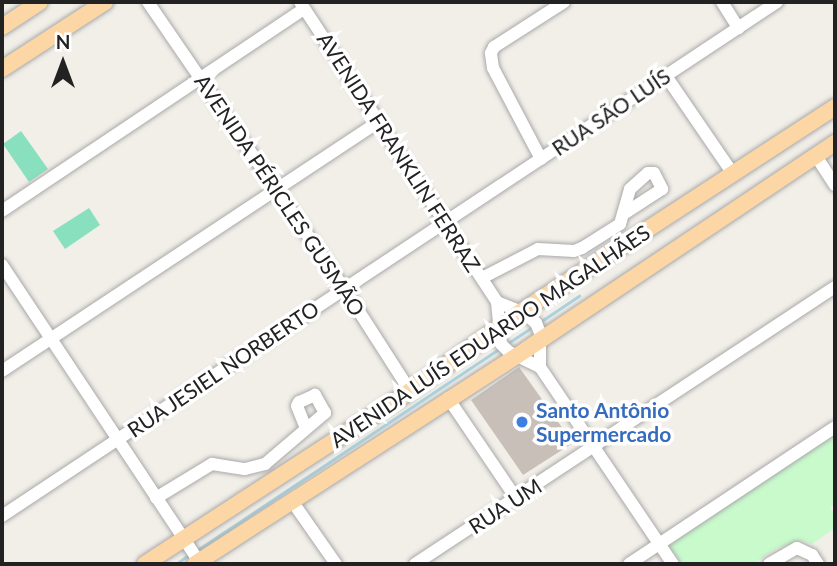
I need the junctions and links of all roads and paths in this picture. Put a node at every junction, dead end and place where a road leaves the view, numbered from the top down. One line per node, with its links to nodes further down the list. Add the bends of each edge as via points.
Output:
1 (40, 2): 8 (main road)
2 (105, 2): 10 (main road)
3 (148, 2): 12 (street, AVENIDA PÉRICLES GUSMÃO)
4 (565, 2): 17 (street, via 491,53 493,68)
5 (722, 2): 9 (street)
6 (777, 2): 9 (street, RUA SÃO LUÍS)
7 (302, 5): 12 (street); 14 (street, AVENIDA FRANKLIN FERRAZ)
8 (2, 27)
9 (738, 28): 11 (street, RUA SÃO LUÍS)
10 (2, 69)
11 (666, 76): 17 (street, RUA SÃO LUÍS); 18 (street)
12 (202, 79): 20 (street, AVENIDA PÉRICLES GUSMÃO); 21 (street)
13 (835, 107): 18 (main road, AVENIDA LUÍS EDUARDO MAGALHÃES)
14 (379, 121): 20 (street); 23 (street, AVENIDA FRANKLIN FERRAZ)
15 (835, 143): 16 (main road, AVENIDA LUÍS EDUARDO MAGALHÃES)
16 (816, 156): 19 (street); 31 (main road, AVENIDA LUÍS EDUARDO MAGALHÃES)
17 (541, 159): 23 (street, RUA SÃO LUÍS)
18 (733, 174): 29 (main road, AVENIDA LUÍS EDUARDO MAGALHÃES)
19 (835, 185)
20 (275, 187): 27 (street, AVENIDA PÉRICLES GUSMÃO); 32 (street)
21 (2, 211)
22 (625, 213): 25 (street, via 620,224 582,248 538,249)
23 (445, 221): 25 (street, AVENIDA FRANKLIN FERRAZ); 27 (street, RUA JESIEL NORBERTO)
24 (2, 265): 32 (street)
25 (482, 278): 28 (street, AVENIDA FRANKLIN FERRAZ)
26 (835, 287): 41 (street, RUA UM)
27 (344, 288): 36 (street, AVENIDA PÉRICLES GUSMÃO); 40 (street, RUA JESIEL NORBERTO)
28 (497, 302): 29 (street); 30 (street)
29 (525, 314): 30 (main road, AVENIDA LUÍS EDUARDO MAGALHÃES); 31 (street, via 537,323)
30 (499, 333): 33 (street); 36 (main road, AVENIDA LUÍS EDUARDO MAGALHÃES)
31 (540, 336): 33 (main road, AVENIDA LUÍS EDUARDO MAGALHÃES); 34 (street)
32 (50, 338): 35 (street); 40 (street)
33 (513, 354): 34 (street); 37 (main road, AVENIDA LUÍS EDUARDO MAGALHÃES)
34 (540, 367): 41 (street)
35 (2, 371)
36 (410, 391): 46 (main road, AVENIDA LUÍS EDUARDO MAGALHÃES)
37 (449, 398): 43 (street); 44 (main road, AVENIDA LUÍS EDUARDO MAGALHÃES)
38 (306, 428): 42 (street, via 265,464 245,469 212,464)
39 (835, 428): 47 (street)
40 (117, 440): 42 (street); 45 (street, RUA JESIEL NORBERTO)
41 (594, 447): 43 (street, RUA UM); 47 (street)
42 (156, 498): 46 (street)
43 (516, 498): 52 (street, RUA UM)
44 (292, 501): 49 (main road, AVENIDA LUÍS EDUARDO MAGALHÃES); 51 (street)
45 (2, 516)
46 (184, 542): 49 (street); 50 (main road, AVENIDA LUÍS EDUARDO MAGALHÃES)
47 (659, 545): 53 (street); 54 (street)
48 (815, 559): 55 (street, via 797,548)
49 (197, 562)
50 (145, 564)
51 (336, 564)
52 (415, 564)
53 (629, 564)
54 (673, 564)
55 (769, 564)

